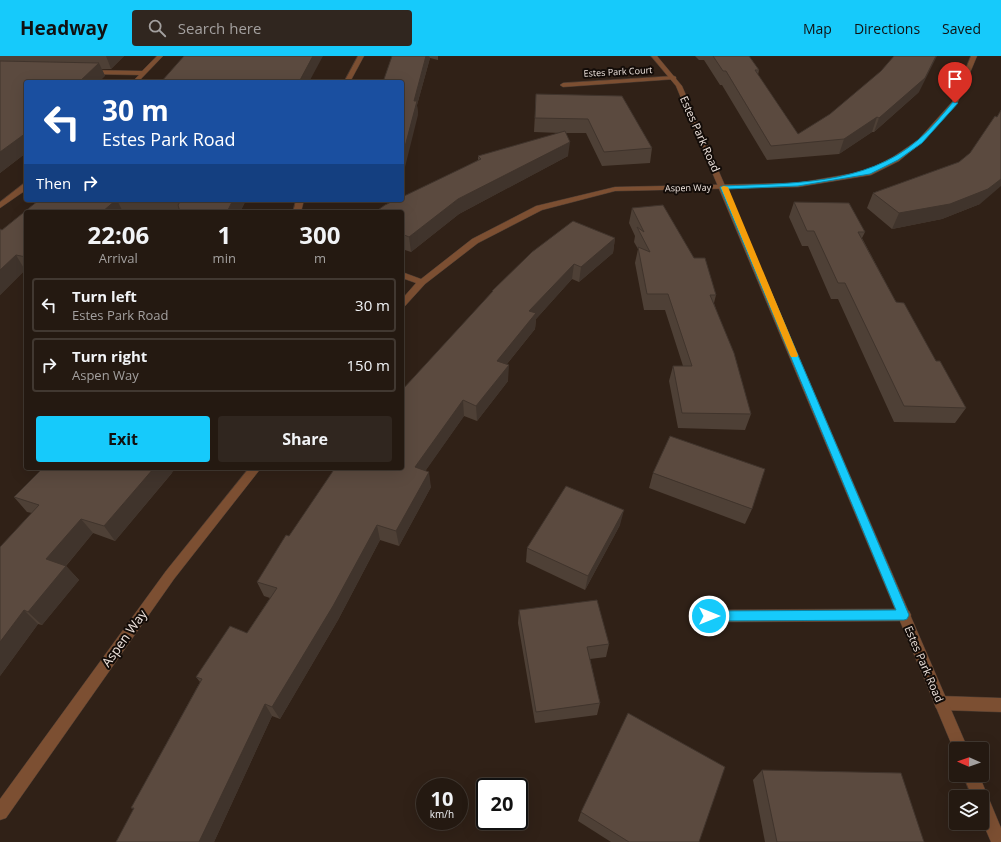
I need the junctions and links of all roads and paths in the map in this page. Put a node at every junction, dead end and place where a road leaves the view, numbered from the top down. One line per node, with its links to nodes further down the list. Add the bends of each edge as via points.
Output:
1 (160, 56): 6 (street)
2 (361, 56): 9 (street)
3 (654, 56): 7 (street, Estes Park Road)
4 (974, 56): 11 (street, Aspen Way, via 955,103 920,141 896,159 868,173 798,185)
5 (83, 72): 6 (street)
6 (144, 73): 8 (street)
7 (674, 78): 10 (street, Estes Park Court); 11 (street, Estes Park Road)
8 (137, 80)
9 (348, 80)
10 (563, 85)
11 (723, 187): 15 (street, Aspen Way, via 615,189 539,208 475,241); 18 (street, Estes Park Road)
12 (24, 188): 13 (street)
13 (0, 206)
14 (404, 276): 15 (street)
15 (422, 282): 16 (street, Aspen Way)
16 (404, 302)
17 (253, 470): 23 (street, Aspen Way, via 170,575)
18 (904, 615): 19 (street); 20 (street, Estes Park Road)
19 (709, 616)
20 (940, 703): 21 (street); 22 (street, Estes Park Road)
21 (1001, 705)
22 (957, 742)
23 (0, 812)
24 (989, 818): 25 (street)
25 (999, 842)

